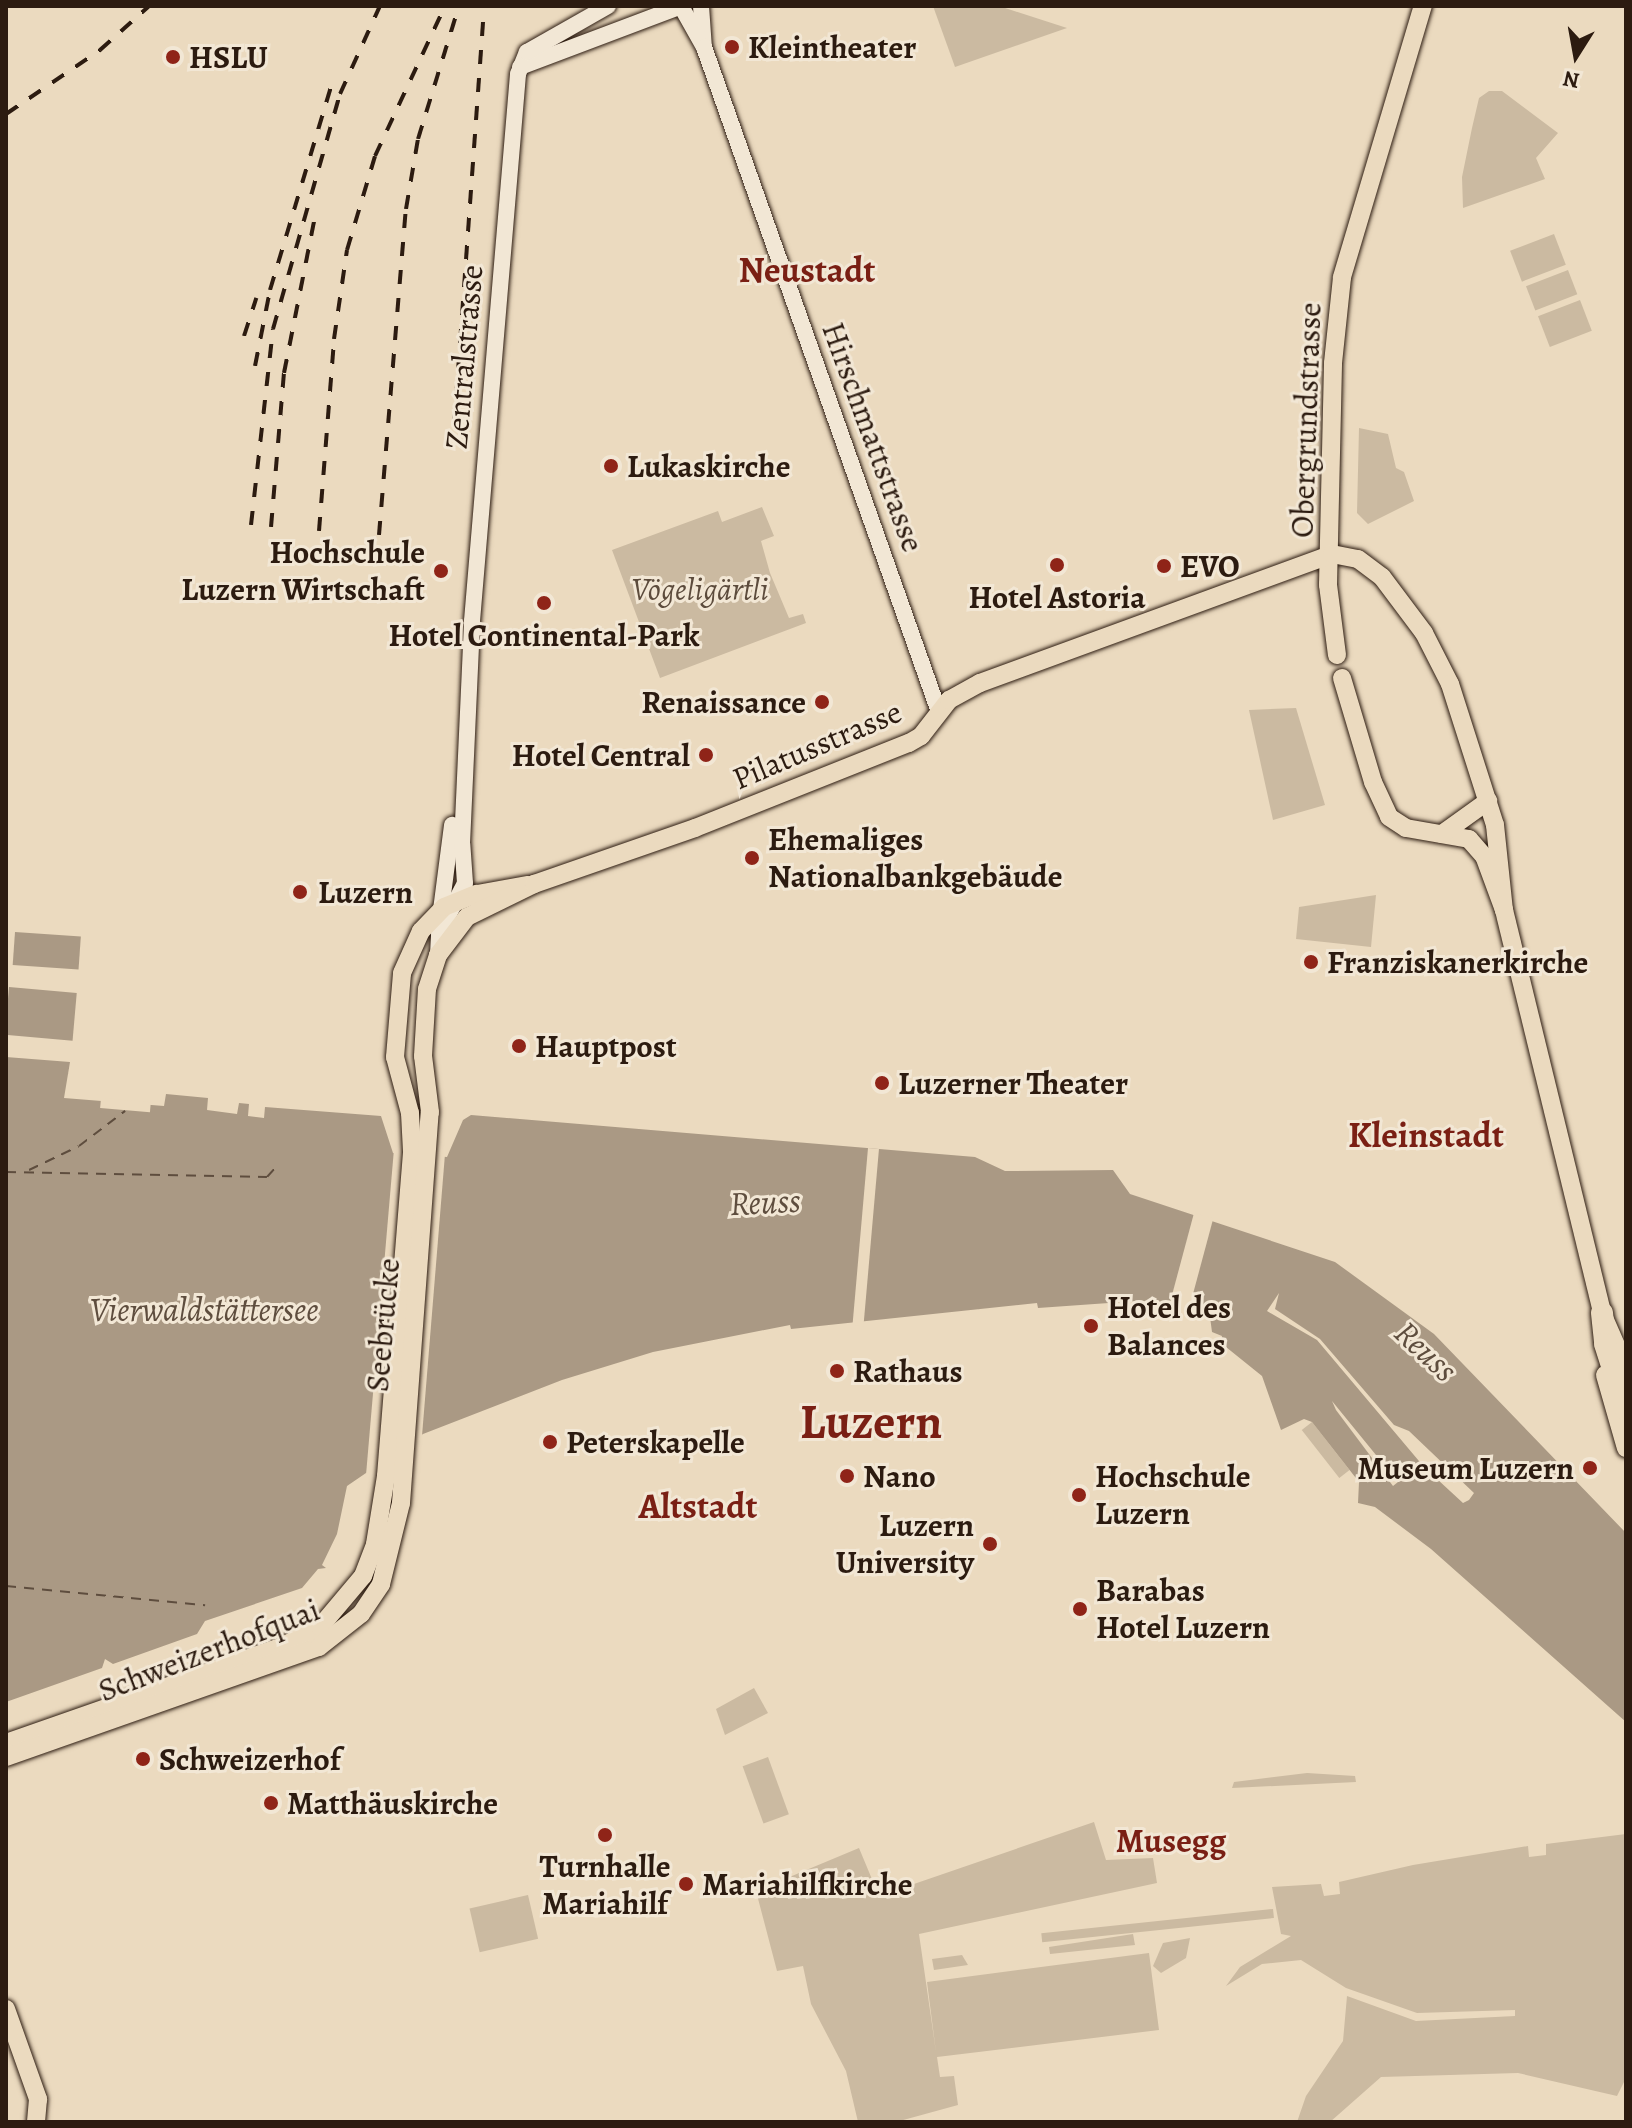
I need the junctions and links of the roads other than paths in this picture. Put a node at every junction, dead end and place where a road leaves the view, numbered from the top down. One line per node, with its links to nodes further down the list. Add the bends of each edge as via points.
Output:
1 (608, 6): 6 (main road, via 532,48)
2 (701, 6): 5 (main road, Hirschmattstrasse)
3 (1423, 6): 7 (main road, Obergrundstrasse, via 1342,277 1331,410)
4 (682, 7): 5 (main road, Hirschmattstrasse); 6 (main road)
5 (704, 47): 11 (main road, Hirschmattstrasse)
6 (520, 67): 8 (main road, Zentralstrasse)
7 (1332, 554): 9 (main road, Obergrundstrasse, via 1328,585); 11 (main road, Pilatusstrasse, via 980,683 949,700); 12 (main road, via 1358,559 1377,571 1424,633 1456,699)
8 (471, 653): 15 (main road, Zentralstrasse, via 462,844 465,883); 16 (main road, Zentralstrasse, via 465,664 447,894)
9 (1337, 655)
10 (1342, 678): 13 (main road, via 1389,817 1406,828)
11 (939, 712): 14 (main road, Pilatusstrasse, via 909,743 695,828)
12 (1488, 801): 13 (main road); 17 (main road, via 1501,861)
13 (1442, 834): 17 (main road, via 1480,847)
14 (534, 884): 15 (main road, Pilatusstrasse); 18 (main road, Pilatusstrasse, via 467,917)
15 (460, 899): 16 (main road, Pilatusstrasse); 18 (main road, Zentralstrasse, via 439,933)
16 (441, 910): 19 (main road, Zentralstrasse, via 410,950 401,979 395,1051)
17 (1504, 910): 20 (main road)
18 (438, 955): 19 (main road, via 427,989 423,1056 430,1112)
19 (420, 1151): 24 (main road, Seebrücke, via 402,1450); 24 (main road, Seebrücke, via 387,1461)
20 (1602, 1313): 21 (highway); 23 (main road, via 1599,1344)
21 (1621, 1377): 22 (highway)
22 (1626, 1410)
23 (1626, 1448)
24 (392, 1502): 25 (main road, via 363,1576 320,1627 283,1646); 26 (main road, Schweizerhofquai, via 381,1584 361,1614 328,1642)
25 (6, 1743)
26 (6, 1757)
27 (6, 2009): 28 (main road, via 38,2099)
28 (36, 2122)

